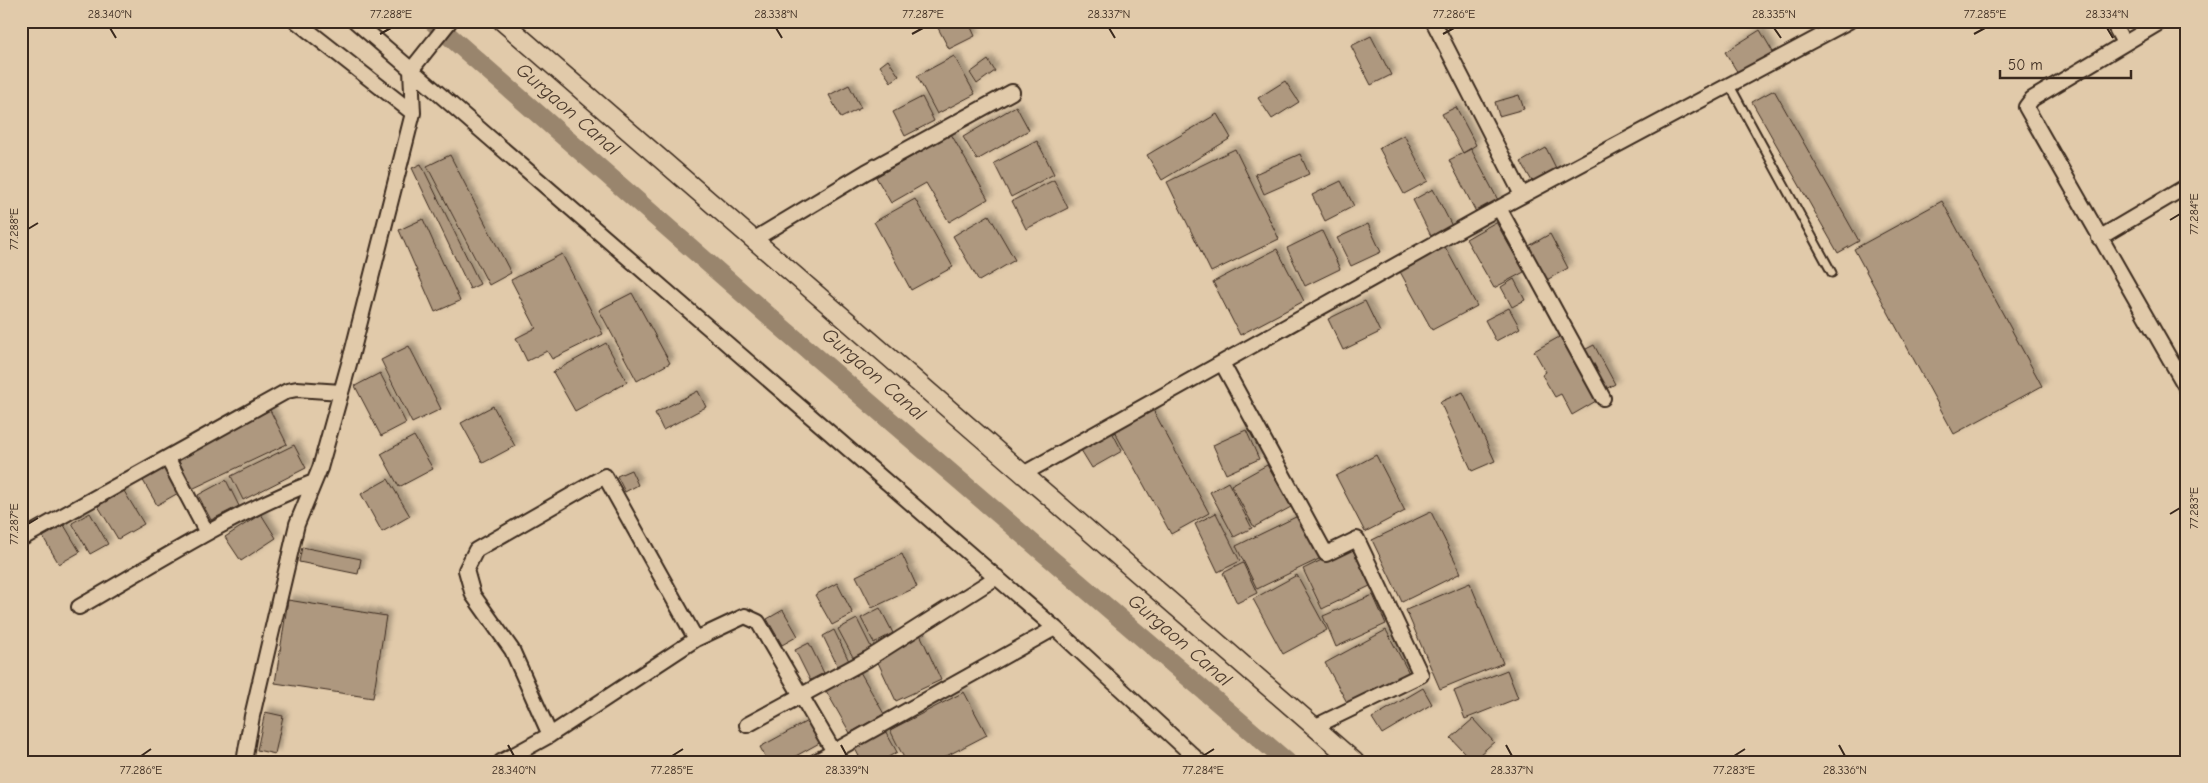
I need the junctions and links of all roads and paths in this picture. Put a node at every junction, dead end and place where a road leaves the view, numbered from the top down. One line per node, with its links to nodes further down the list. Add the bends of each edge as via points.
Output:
1 (296, 21): 13 (street)
2 (355, 21): 10 (street)
3 (502, 21): 18 (street)
4 (1434, 21): 15 (street)
5 (1848, 21): 11 (street)
6 (2112, 21): 9 (street)
7 (2162, 21): 9 (street)
8 (450, 22): 10 (street)
9 (2124, 43): 17 (street, via 2032,99 2026,107)
10 (411, 70): 13 (street); 29 (street)
11 (1729, 84): 15 (street); 19 (lane)
12 (1012, 92): 18 (street, via 866,172)
13 (413, 114): 22 (street)
14 (2187, 186): 17 (street)
15 (1522, 196): 16 (street)
16 (1499, 208): 20 (street); 23 (street)
17 (2099, 238): 21 (street)
18 (753, 240): 25 (street)
19 (1832, 273)
20 (1222, 363): 25 (street); 35 (street, via 1326,554 1358,539 1421,675)
21 (2187, 389)
22 (341, 392): 24 (street, via 287,391); 26 (street)
23 (1603, 398)
24 (168, 459): 27 (street); 28 (street)
25 (1023, 474): 35 (street)
26 (314, 482): 27 (street, via 278,496); 38 (street, via 297,524)
27 (207, 534): 30 (street)
28 (21, 539)
29 (997, 577): 31 (street); 33 (street)
30 (79, 606)
31 (1055, 628): 37 (street); 41 (street)
32 (696, 639): 33 (street, via 745,616 758,622); 36 (street); 36 (street, via 605,476 476,550 466,570 473,595 512,650)
33 (803, 696): 34 (street); 37 (street)
34 (747, 725)
35 (1314, 727): 42 (street)
36 (550, 735): 39 (street)
37 (837, 756): 40 (street)
38 (244, 762)
39 (501, 762)
40 (815, 762)
41 (1200, 762)
42 (1354, 762)

